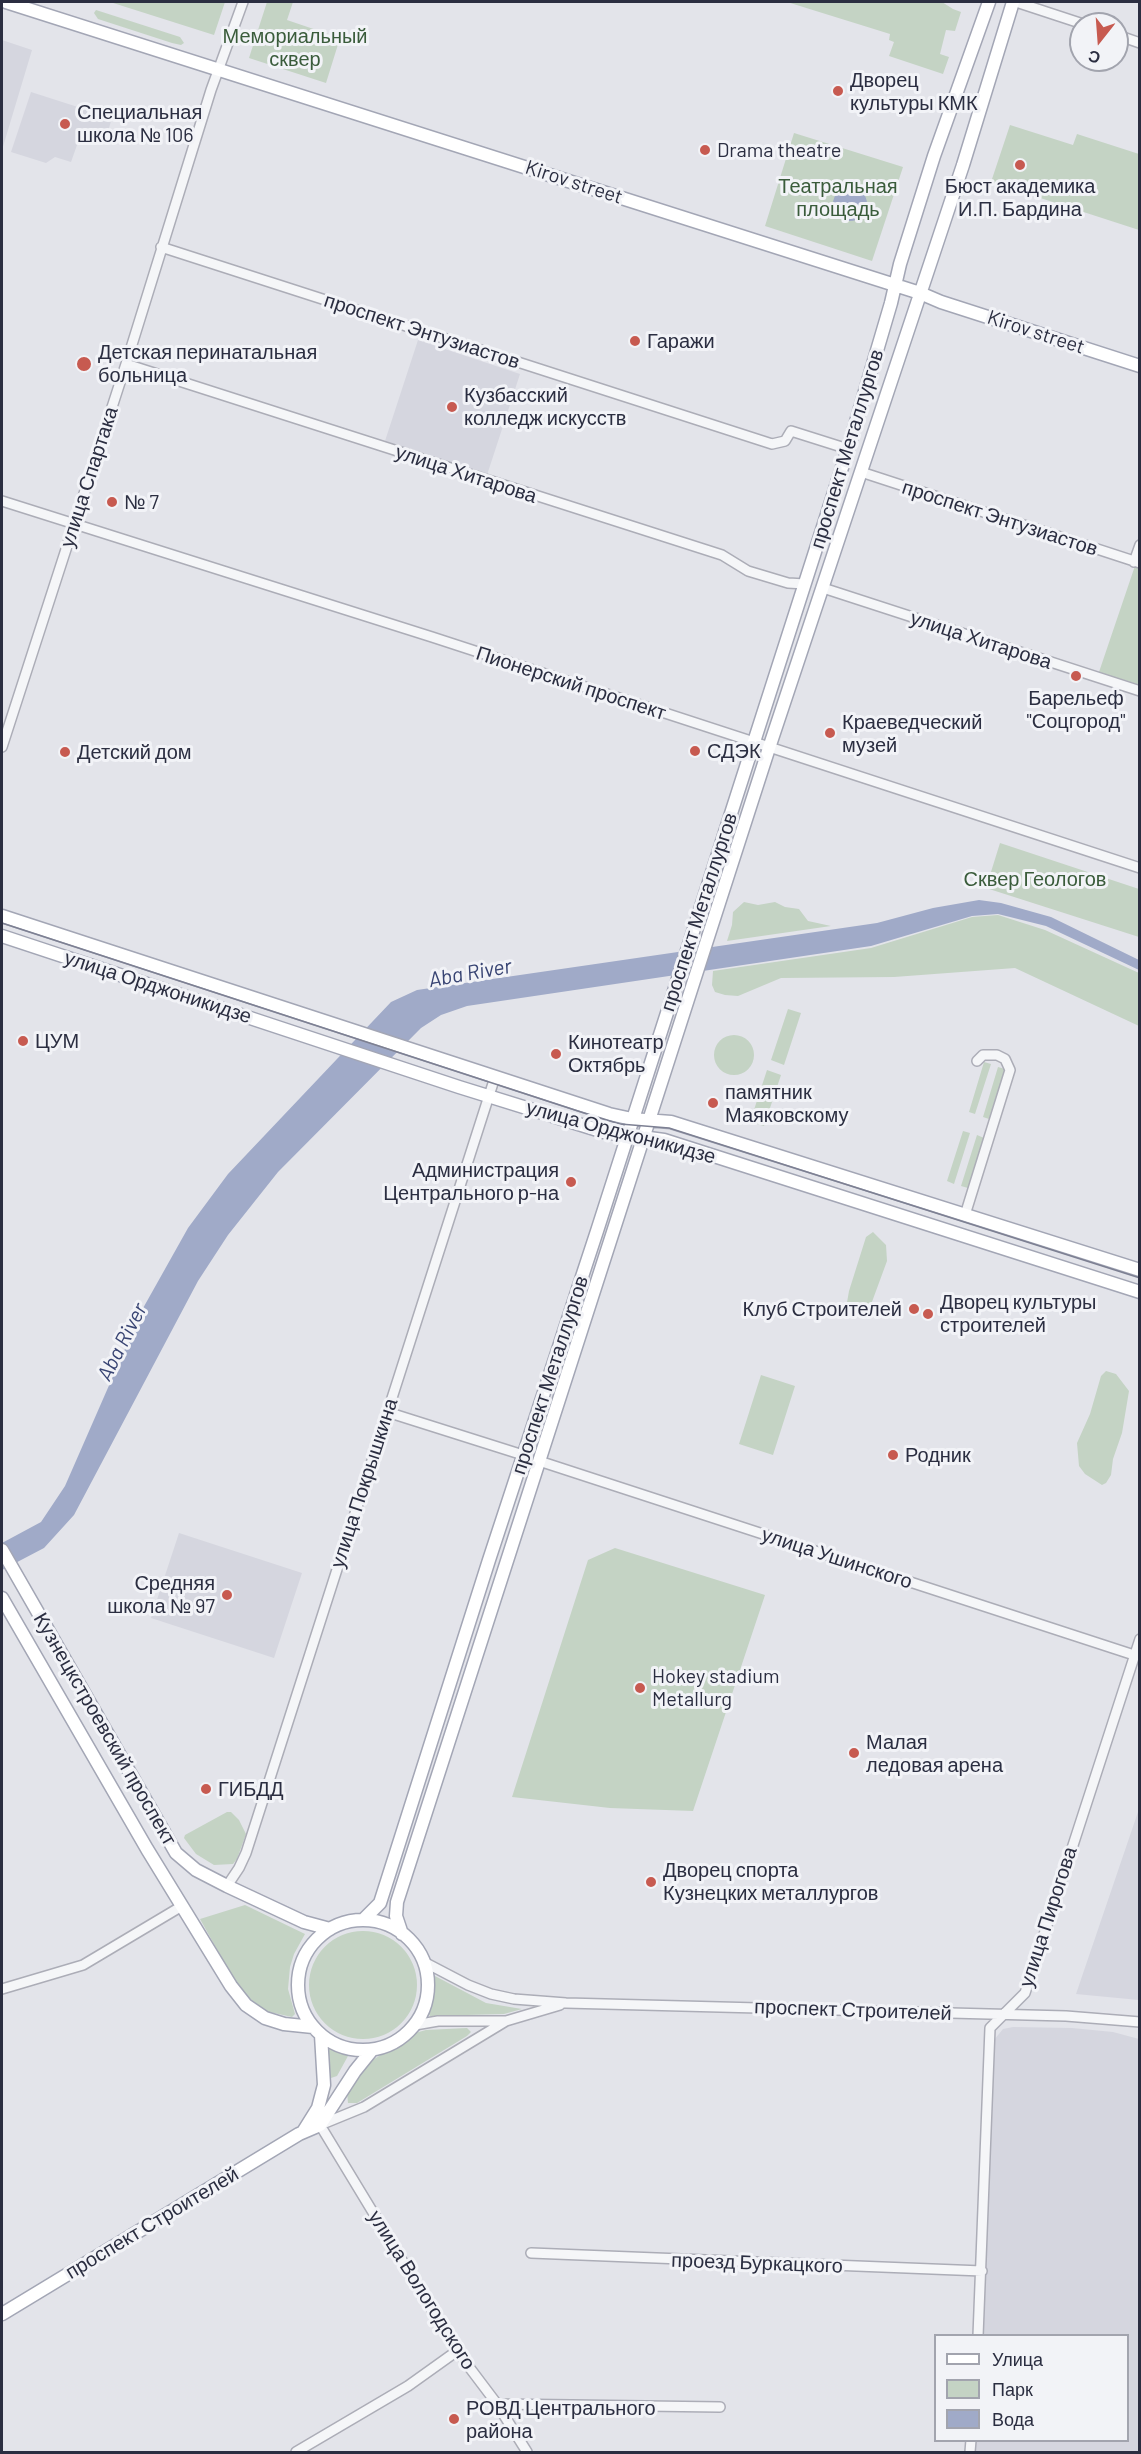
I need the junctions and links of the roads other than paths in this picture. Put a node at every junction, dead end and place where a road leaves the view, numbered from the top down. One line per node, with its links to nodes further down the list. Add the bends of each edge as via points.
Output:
1 (6, 2): 6 (main road, Kirov street)
2 (243, 2): 6 (street, улица Спартака)
3 (990, 2): 8 (main road, проспект Металлургов, via 934,156)
4 (1015, 2): 5 (street); 9 (main road, проспект Металлургов)
5 (1069, 19)
6 (220, 69): 7 (street, улица Спартака); 8 (main road, Kirov street)
7 (161, 247): 10 (street, улица Спартака); 12 (street, проспект Энтузиастов, via 772,444 785,441 791,430)
8 (895, 285): 9 (main road, Kirov street); 12 (main road, проспект Металлургов)
9 (920, 293): 11 (main road, Kirov street); 13 (main road, проспект Металлургов)
10 (126, 364): 15 (street, улица Спартака); 18 (street, улица Хитарова, via 722,555 748,571)
11 (1140, 366)
12 (848, 449): 18 (main road, проспект Металлургов)
13 (861, 472): 17 (street, проспект Энтузиастов); 19 (main road, проспект Металлургов)
14 (2, 501): 15 (street, Пионерский проспект)
15 (74, 524): 21 (street, улица Спартака); 22 (street, Пионерский проспект, via 453,644)
16 (1140, 545): 17 (street)
17 (1137, 562)
18 (805, 584): 22 (main road, проспект Металлургов)
19 (824, 588): 20 (street, улица Хитарова); 22 (main road, проспект Металлургов)
20 (1140, 691)
21 (2, 747)
22 (759, 749): 23 (street, Пионерский проспект); 29 (main road, проспект Металлургов, via 694,928); 30 (main road, проспект Металлургов, via 709,933)
23 (1140, 868)
24 (2, 916): 27 (main road, улица Орджоникидзе)
25 (2, 936): 28 (main road, улица Орджоникидзе)
26 (977, 1061): 33 (street, via 983,1055 993,1054 1005,1059 1010,1070)
27 (495, 1077): 28 (street, улица Покрышкина); 29 (main road, улица Орджоникидзе)
28 (489, 1096): 31 (main road, улица Орджоникидзе); 36 (street, улица Покрышкина)
29 (632, 1119): 30 (main road, улица Орджоникидзе); 31 (main road, проспект Металлургов)
30 (651, 1120): 32 (main road, проспект Металлургов); 33 (main road, улица Орджоникидзе, via 671,1122)
31 (627, 1136): 32 (main road, улица Орджоникидзе); 37 (main road, проспект Металлургов)
32 (645, 1138): 35 (main road, улица Орджоникидзе, via 664,1140); 38 (main road, проспект Металлургов)
33 (965, 1215): 34 (main road, улица Орджоникидзе)
34 (1140, 1270)
35 (1140, 1292)
36 (387, 1412): 37 (street); 43 (street, улица Покрышкина, via 246,1853)
37 (523, 1455): 45 (main road, проспект Металлургов, via 380,1903)
38 (539, 1461): 42 (street, улица Ушинского); 47 (main road, проспект Металлургов, via 397,1902 396,1916)
39 (2, 1550): 43 (main road, Кузнецкстроевский проспект, via 176,1852 196,1870)
40 (2, 1599): 44 (main road, Кузнецкстроевский проспект)
41 (1140, 1639): 42 (street, улица Пирогова)
42 (1134, 1655): 51 (street, улица Пирогова, via 1025,1993)
43 (227, 1886): 46 (main road, Кузнецкстроевский проспект, via 304,1922)
44 (182, 1906): 49 (street, via 83,1965); 55 (main road, Кузнецкстроевский проспект, via 246,2005 265,2018)
45 (363, 1920): 46 (main road); 47 (main road, via 386,1925)
46 (330, 1929): 55 (main road, via 313,1944 302,1964 298,1986 302,2008)
47 (402, 1934): 48 (main road)
48 (424, 1962): 50 (street, via 491,1994); 54 (main road, via 428,1985 425,2006)
49 (2, 1989)
50 (566, 2003): 51 (street, проспект Строителей); 52 (street)
51 (1001, 2014): 53 (street, проспект Строителей); 60 (street, улица Пирогова, via 990,2028)
52 (506, 2020): 54 (street); 57 (street, via 364,2107)
53 (1140, 2022)
54 (415, 2025): 56 (main road, via 403,2037)
55 (317, 2031): 56 (main road, via 345,2047); 58 (main road, via 324,2085 318,2108)
56 (372, 2050): 57 (main road)
57 (320, 2125): 58 (main road, проспект Строителей); 63 (street, улица Вологодского)
58 (303, 2132): 61 (main road, проспект Строителей)
59 (531, 2253): 60 (street, проезд Буркацкого)
60 (982, 2271): 62 (street, улица Пирогова)
61 (2, 2314)
62 (978, 2334)
63 (457, 2351): 64 (street, улица Вологодского); 66 (street, via 408,2386)
64 (497, 2404): 65 (street); 67 (street, улица Вологодского)
65 (720, 2407)
66 (296, 2452)
67 (527, 2452)

